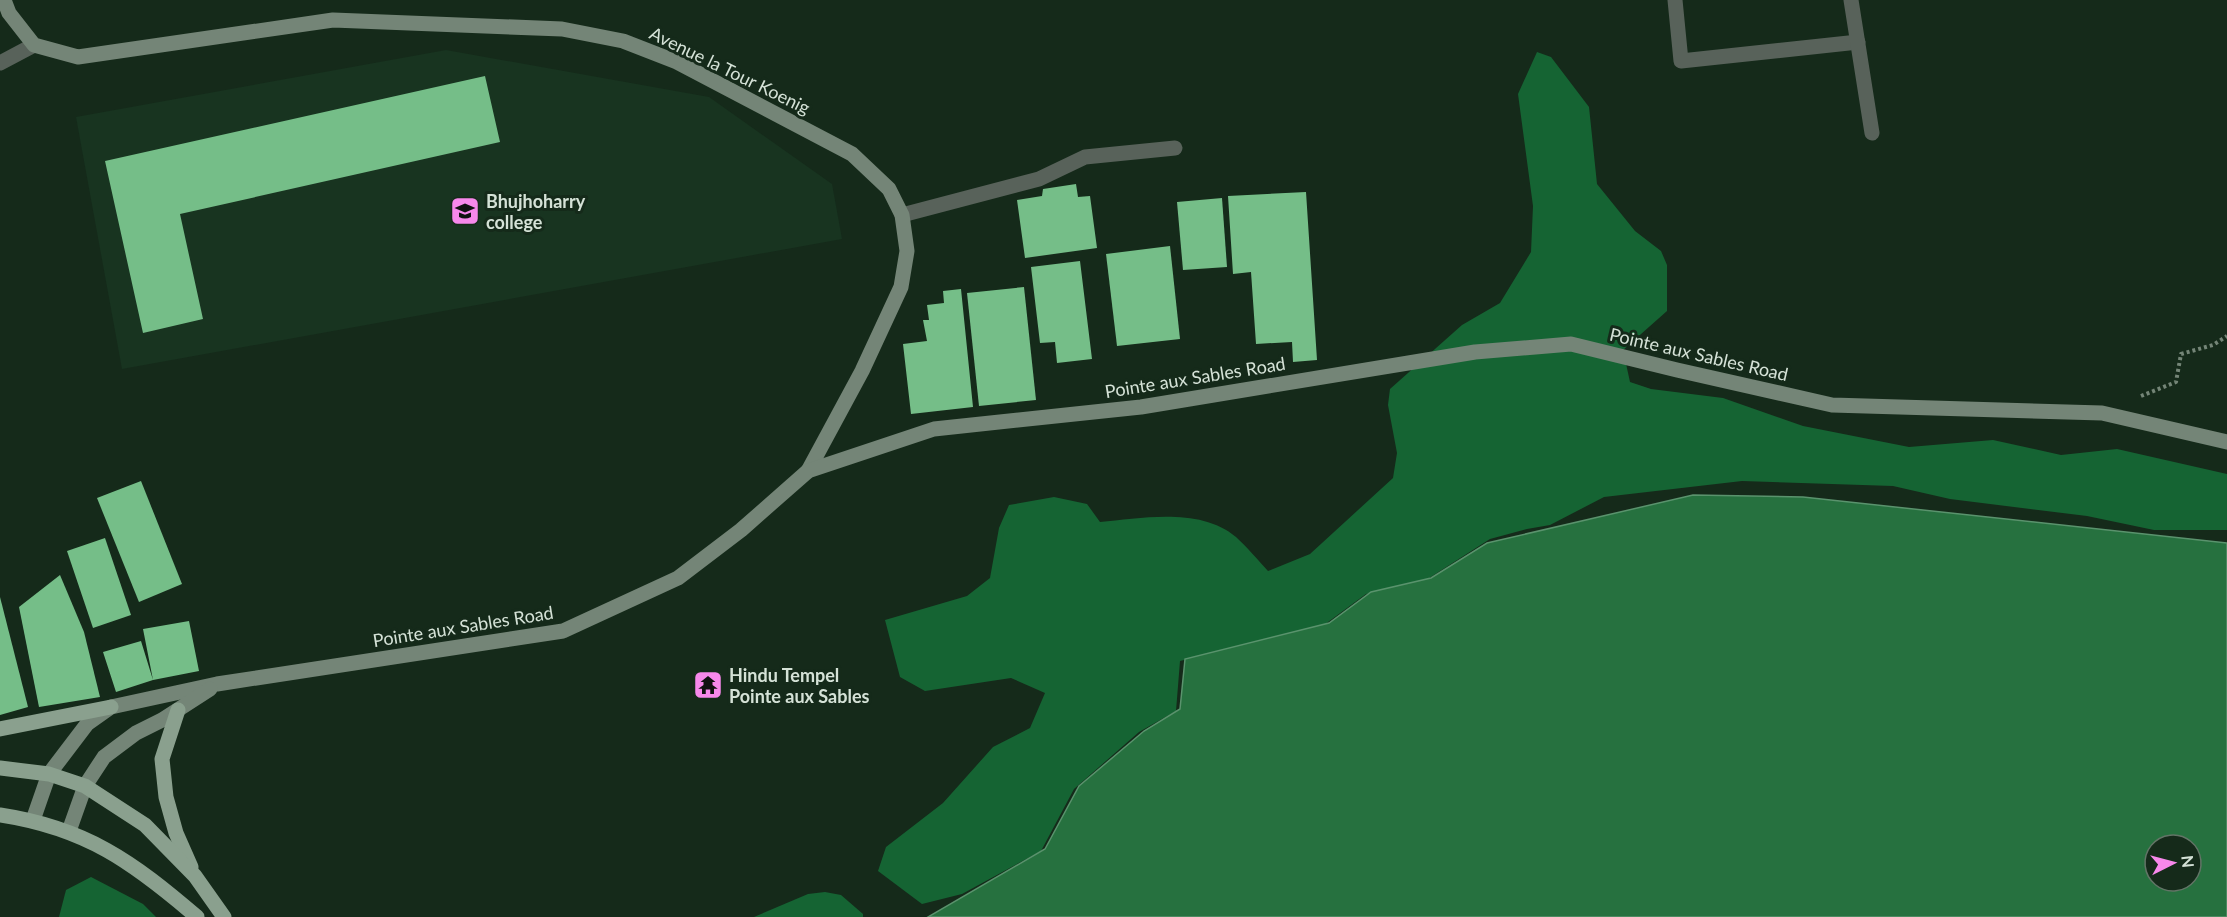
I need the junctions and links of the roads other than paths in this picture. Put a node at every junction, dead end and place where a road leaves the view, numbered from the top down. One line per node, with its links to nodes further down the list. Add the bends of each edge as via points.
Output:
1 (4, 0): 5 (main road, via 9,13)
2 (1676, 0): 4 (street, via 1681,61)
3 (1851, 0): 4 (street)
4 (1858, 42): 7 (street)
5 (34, 45): 6 (street); 9 (main road, Avenue la Tour Koenig, via 78,57 333,20 562,29 623,41 677,62 852,154 889,189)
6 (0, 63)
7 (1872, 134)
8 (1174, 148): 9 (street, via 1085,157 1039,179)
9 (902, 215): 11 (main road, Avenue la Tour Koenig, via 907,251 901,287)
10 (2227, 442): 11 (main road, Pointe aux Sables Road, via 2102,413 1832,405 1571,344 1475,352 1142,407 934,429)
11 (808, 471): 12 (main road, Pointe aux Sables Road, via 678,578 563,631)
12 (217, 684): 13 (main road, Pointe aux Sables Road); 14 (main road)
13 (111, 707): 15 (main road); 17 (main road, via 87,724)
14 (178, 710): 18 (main road, via 104,758); 22 (main road, via 162,759 166,797 176,833)
15 (0, 729)
16 (0, 768): 17 (main road)
17 (49, 774): 18 (main road); 20 (main road)
18 (85, 786): 21 (main road); 22 (main road, via 145,825)
19 (0, 815): 20 (main road)
20 (33, 820): 21 (main road)
21 (69, 831): 23 (main road, via 126,861)
22 (195, 876): 24 (main road)
23 (197, 917)
24 (224, 917)

